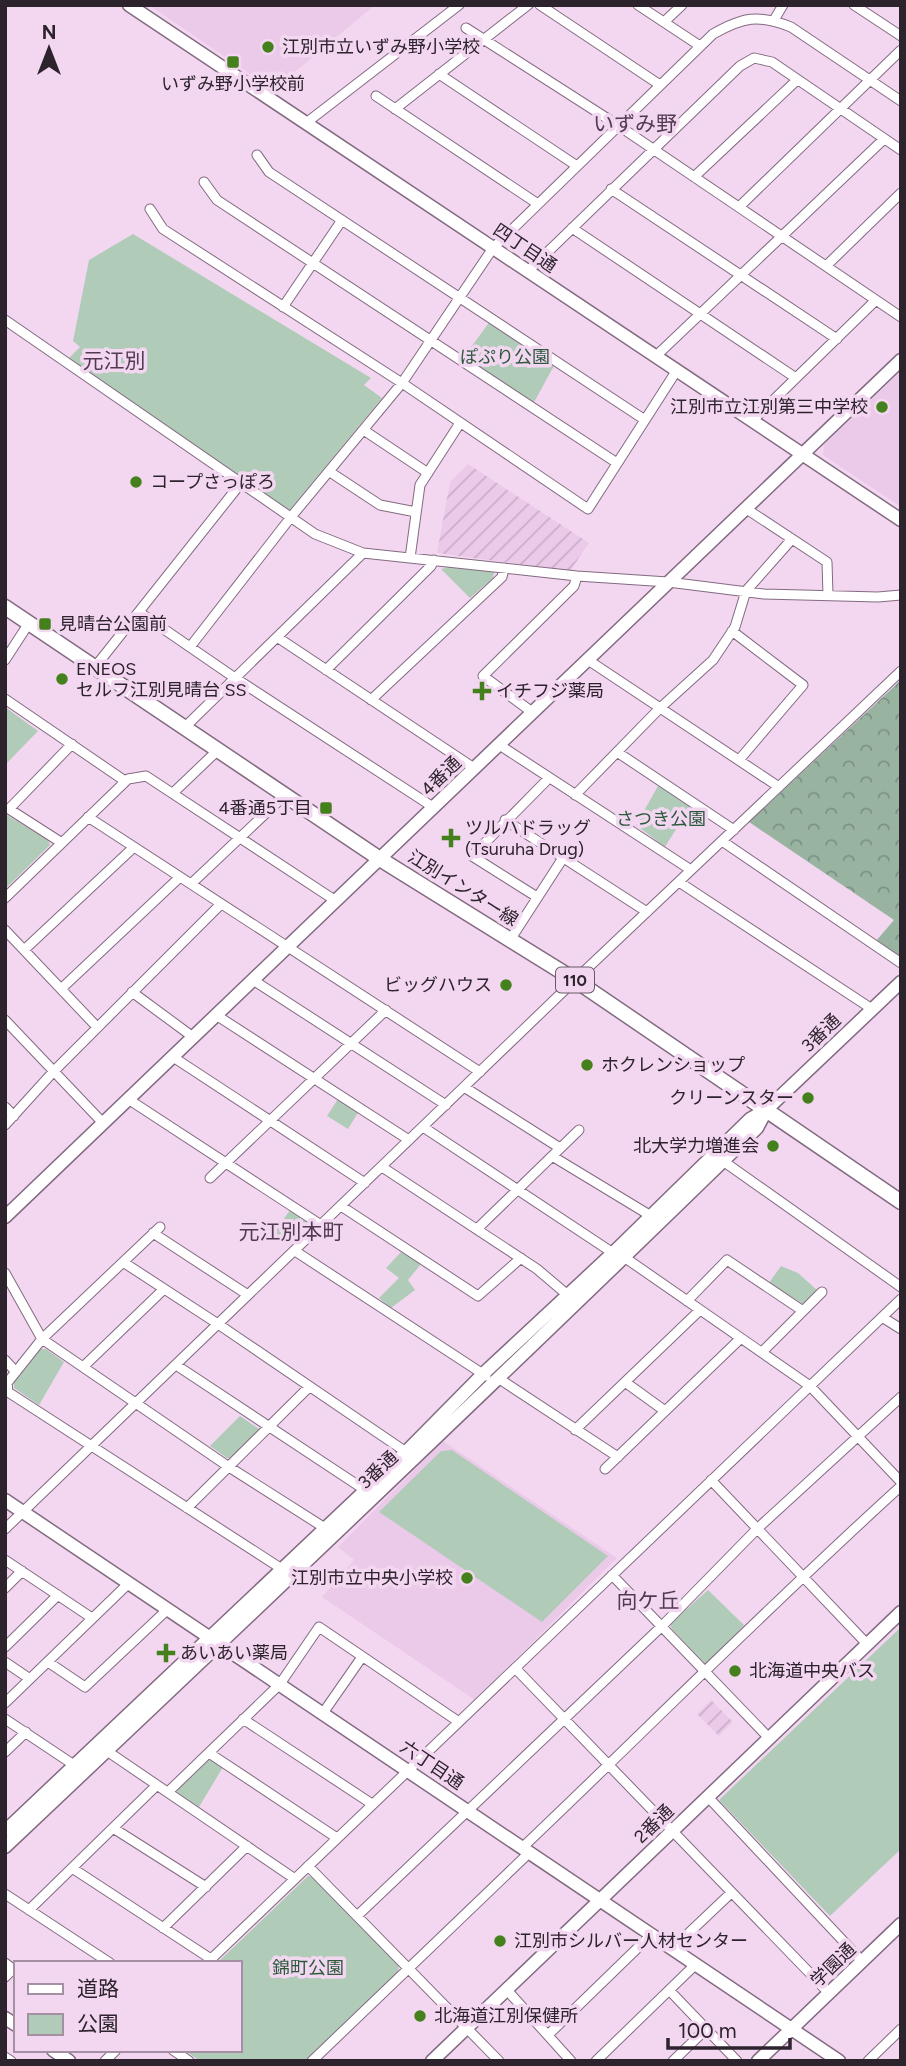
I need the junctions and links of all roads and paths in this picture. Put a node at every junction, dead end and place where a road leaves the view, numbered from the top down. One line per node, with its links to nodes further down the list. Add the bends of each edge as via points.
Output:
1 (128, 5): 24 (street, 四丁目通)
2 (459, 5): 24 (street)
3 (528, 5): 13 (street)
4 (540, 5): 19 (street)
5 (638, 5): 10 (street)
6 (682, 5): 10 (street)
7 (783, 5): 9 (street)
8 (854, 5): 12 (street)
9 (774, 20): 14 (street, via 745,19 713,34); 18 (street)
10 (664, 22): 14 (street)
11 (466, 28): 13 (street)
12 (901, 36)
13 (485, 39): 16 (street); 25 (street)
14 (701, 46): 19 (street)
15 (901, 50): 18 (street)
16 (439, 74): 22 (street); 30 (street)
17 (797, 80): 23 (street); 27 (street, via 772,62 754,58); 31 (street)
18 (870, 80): 21 (street); 23 (street)
19 (660, 85): 25 (street)
20 (376, 96): 22 (street)
21 (901, 101)
22 (395, 109): 35 (street)
23 (841, 109): 26 (street); 36 (street)
24 (306, 123): 41 (street, 四丁目通)
25 (619, 126): 27 (street); 30 (street)
26 (884, 139): 28 (street); 40 (street)
27 (653, 149): 31 (street); 33 (street)
28 (901, 150)
29 (257, 155): 38 (street, via 269,172)
30 (577, 166): 35 (street)
31 (694, 177): 36 (street)
32 (204, 182): 42 (street, via 217,200)
33 (611, 189): 39 (street); 45 (street)
34 (901, 193): 43 (street)
35 (538, 204): 41 (street)
36 (739, 207): 40 (street)
37 (150, 209): 48 (street, via 163,229)
38 (342, 220): 42 (street); 46 (street)
39 (572, 228): 44 (street); 49 (street)
40 (783, 237): 43 (street); 45 (street)
41 (493, 248): 44 (street, 四丁目通); 46 (street)
42 (313, 263): 48 (street); 53 (street)
43 (826, 266): 47 (street)
44 (528, 271): 54 (street, 四丁目通)
45 (743, 275): 49 (street); 52 (street)
46 (460, 297): 53 (street); 59 (street)
47 (876, 300): 50 (street); 52 (street)
48 (283, 307): 58 (street)
49 (701, 314): 54 (street); 57 (street)
50 (901, 317)
51 (5, 320): 67 (street)
52 (836, 339): 57 (street)
53 (431, 341): 58 (street); 64 (street)
54 (656, 356): 56 (street, 四丁目通)
55 (901, 360): 63 (street, 4番通)
56 (677, 370): 59 (street); 60 (street, 四丁目通)
57 (796, 378): 60 (street)
58 (402, 383): 61 (street); 62 (street)
59 (645, 420): 64 (street)
60 (753, 420): 63 (street, 四丁目通)
61 (460, 423): 64 (street, via 587,509); 66 (street)
62 (365, 431): 65 (street); 66 (street)
63 (802, 453): 68 (street, 4番通); 71 (street, 四丁目通)
64 (617, 463)
65 (330, 472): 69 (street, via 380,505); 70 (street)
66 (428, 473): 69 (street, via 419,485)
67 (241, 483): 70 (street); 83 (street)
68 (744, 508): 72 (street); 78 (street, 4番通)
69 (416, 512): 74 (street)
70 (291, 517): 73 (street, via 315,534); 87 (street)
71 (901, 520)
72 (792, 539): 79 (street); 80 (street, via 827,562)
73 (362, 553): 74 (street); 86 (street)
74 (410, 558): 75 (street)
75 (434, 561): 76 (street); 91 (street)
76 (505, 568): 77 (street); 95 (street, via 502,577)
77 (578, 576): 78 (street); 97 (street, via 574,586 483,676)
78 (668, 582): 79 (street); 89 (street, 4番通)
79 (746, 591): 80 (street); 85 (street)
80 (828, 595): 81 (street)
81 (901, 595)
82 (5, 607): 84 (main road, 江別インター線 / 110)
83 (139, 612): 87 (street); 90 (street)
84 (29, 624): 88 (street); 90 (main road, 江別インター線 / 110)
85 (732, 631): 96 (street, via 713,660); 103 (street, via 803,685)
86 (277, 637): 91 (street); 93 (street)
87 (190, 647): 93 (street)
88 (5, 660)
89 (587, 660): 96 (street); 97 (street, 4番通)
90 (95, 667): 98 (main road, 江別インター線 / 110)
91 (326, 670): 95 (street)
92 (901, 671): 107 (street)
93 (235, 678): 98 (street); 111 (street)
94 (5, 699): 99 (street)
95 (371, 700): 104 (street)
96 (660, 708): 102 (street); 103 (street)
97 (533, 712): 100 (street, 4番通)
98 (184, 728): 101 (main road, 江別インター線 / 110)
99 (72, 744): 106 (street); 117 (street, via 9,809)
100 (498, 744): 104 (street, 4番通); 105 (street)
101 (218, 750): 108 (street); 110 (main road, 江別インター線 / 110)
102 (617, 752): 109 (street); 114 (street)
103 (739, 760): 107 (street)
104 (474, 768): 111 (street, 4番通)
105 (549, 778): 109 (street); 113 (street)
106 (125, 781): 108 (street, via 146,776); 112 (street)
107 (779, 787): 114 (street)
108 (173, 793): 115 (street)
109 (575, 794): 121 (street)
110 (285, 795): 115 (street); 120 (main road, 江別インター線 / 110)
111 (433, 807): 120 (street, 4番通)
112 (88, 817): 117 (street); 118 (street)
113 (505, 820): 119 (street); 125 (street, via 472,856)
114 (734, 830): 116 (street)
115 (240, 837): 124 (street); 127 (street)
116 (723, 841): 121 (street); 134 (street)
117 (62, 843): 126 (street)
118 (134, 847): 122 (street); 133 (street)
119 (563, 858): 125 (street); 129 (street)
120 (380, 859): 127 (street, 4番通); 131 (main road, 江別インター線 / 110)
121 (691, 870): 123 (street)
122 (180, 877): 124 (street); 138 (street)
123 (679, 882): 129 (street); 140 (street)
124 (191, 884): 128 (street)
125 (537, 897): 131 (street)
126 (5, 898)
127 (336, 901): 132 (street, 4番通)
128 (221, 904): 132 (street); 139 (street)
129 (647, 912): 136 (street)
130 (5, 930): 133 (street)
131 (510, 940): 136 (main road, 江別インター線 / 110)
132 (288, 947): 135 (street, 4番通); 141 (street)
133 (24, 950): 138 (street)
134 (901, 963)
135 (253, 980): 142 (street, 4番通); 146 (street)
136 (575, 980): 149 (street); 155 (main road, 江別インター線 / 110)
137 (899, 986): 140 (street, 3番通)
138 (61, 989): 144 (street)
139 (132, 992): 144 (street); 145 (street)
140 (872, 1009): 155 (street, 3番通)
141 (386, 1010): 146 (street); 149 (street)
142 (216, 1015): 145 (street, 4番通); 150 (street)
143 (5, 1020): 148 (street)
144 (97, 1027): 148 (street)
145 (193, 1037): 147 (street, 4番通)
146 (352, 1043): 150 (street); 153 (street)
147 (173, 1057): 152 (street, 4番通); 157 (street)
148 (54, 1071): 156 (street); 158 (street)
149 (480, 1072): 151 (street)
150 (315, 1078): 157 (street); 162 (street)
151 (464, 1087): 153 (street); 163 (street)
152 (128, 1099): 158 (street, 4番通); 166 (street)
153 (446, 1105): 160 (street)
154 (5, 1107): 156 (street)
155 (766, 1110): 165 (street, 3番通, via 757,1128); 171 (main road, 江別インター線 / 110); 174 (street, 3番通, via 750,1119)
156 (14, 1116): 159 (street)
157 (270, 1120): 166 (street); 169 (street)
158 (103, 1123): 173 (street, 4番通)
159 (5, 1125)
160 (423, 1127): 162 (street); 170 (street)
161 (579, 1130): 163 (street)
162 (410, 1140): 167 (street)
163 (560, 1149): 164 (street)
164 (552, 1156): 170 (street); 174 (street)
165 (723, 1161): 174 (street, 3番通); 182 (street)
166 (226, 1162): 168 (street); 175 (street)
167 (382, 1167): 169 (street); 176 (street)
168 (210, 1178)
169 (365, 1183): 172 (street)
170 (518, 1189): 176 (street); 178 (street)
171 (901, 1202)
172 (341, 1206): 175 (street); 179 (street, via 478,1296)
173 (7, 1212)
174 (656, 1219): 178 (street, 3番通)
175 (321, 1226): 177 (street)
176 (477, 1229): 179 (street)
177 (295, 1251): 185 (street); 201 (street)
178 (619, 1255): 186 (street, 3番通); 188 (street)
179 (521, 1258): 186 (street)
180 (123, 1262): 183 (street); 185 (street, via 156,1230); 195 (street)
181 (5, 1273): 195 (street)
182 (901, 1287)
183 (164, 1289): 192 (street); 199 (street)
184 (822, 1292): 190 (street)
185 (248, 1295): 192 (street)
186 (572, 1299): 201 (street, 3番通); 202 (street, 3番通)
187 (901, 1299): 191 (street)
188 (687, 1301): 189 (street); 190 (street, via 727,1260)
189 (700, 1310): 194 (street); 203 (street)
190 (803, 1311): 196 (street)
191 (882, 1317): 193 (street); 204 (street)
192 (218, 1324): 198 (street); 205 (street)
193 (901, 1329)
194 (741, 1338): 196 (street); 208 (street)
195 (42, 1339): 199 (street); 200 (street)
196 (762, 1352): 204 (street)
197 (5, 1360): 200 (street)
198 (176, 1365): 207 (street); 209 (street)
199 (83, 1367): 207 (street)
200 (16, 1372): 212 (street, via 7,1383 8,1392)
201 (483, 1374): 202 (street); 213 (street, 3番通)
202 (496, 1380): 210 (street); 213 (street, 3番通)
203 (625, 1382): 208 (street); 210 (street)
204 (810, 1386): 211 (street); 217 (street)
205 (309, 1387): 209 (street); 213 (street)
206 (901, 1397): 211 (street)
207 (136, 1404): 212 (street); 215 (street)
208 (665, 1412): 214 (street)
209 (269, 1427): 215 (street); 219 (street)
210 (575, 1430): 214 (street)
211 (859, 1437): 218 (street); 223 (street)
212 (91, 1447): 221 (street); 222 (street)
213 (411, 1455): 219 (street, 3番通); 225 (street, 3番通)
214 (618, 1457): 216 (street)
215 (229, 1466): 221 (street); 225 (street)
216 (605, 1469)
217 (711, 1480): 223 (street); 230 (street)
218 (901, 1484): 229 (street)
219 (365, 1490): 225 (street, 3番通)
220 (5, 1500): 222 (street, 六丁目通)
221 (187, 1508): 228 (street)
222 (23, 1512): 224 (street); 231 (street, 六丁目通)
223 (758, 1528): 229 (street); 237 (street)
224 (5, 1529)
225 (330, 1531): 228 (street, 3番通)
226 (5, 1560): 227 (street)
227 (22, 1571): 232 (street); 233 (street)
228 (287, 1572): 238 (street, 3番通)
229 (804, 1574): 239 (street); 245 (street)
230 (612, 1575): 237 (street); 244 (street)
231 (129, 1583): 234 (street, 六丁目通); 236 (street)
232 (5, 1588)
233 (58, 1595): 236 (street); 240 (street)
234 (168, 1609): 238 (street, 六丁目通); 243 (street, via 85,1687)
235 (901, 1612): 239 (street, 2番通)
236 (92, 1618): 243 (street)
237 (661, 1627): 245 (street); 252 (street)
238 (215, 1640): 247 (street, 六丁目通); 256 (street, 3番通)
239 (867, 1644): 255 (street, 2番通)
240 (5, 1647)
241 (362, 1657): 247 (street, via 319,1627); 249 (street); 253 (street)
242 (5, 1662): 246 (street)
243 (48, 1662): 246 (street)
244 (515, 1668): 252 (street); 253 (street)
245 (705, 1673): 255 (street); 260 (street)
246 (30, 1679): 248 (street)
247 (280, 1684): 249 (street, 六丁目通); 251 (street)
248 (5, 1703)
249 (323, 1713): 261 (street, 六丁目通)
250 (5, 1719): 254 (street)
251 (243, 1719): 258 (street); 265 (street)
252 (565, 1720): 260 (street); 266 (street)
253 (458, 1721): 261 (street)
254 (26, 1732): 257 (street); 259 (street)
255 (769, 1738): 264 (street, 2番通)
256 (102, 1747): 259 (street, 3番通); 262 (street); 269 (street, 3番通)
257 (5, 1752)
258 (209, 1753): 263 (street); 270 (street)
259 (74, 1765): 269 (street, 3番通)
260 (608, 1766): 268 (street); 272 (street)
261 (408, 1770): 265 (street); 266 (street, 六丁目通)
262 (158, 1785): 263 (street); 267 (street)
263 (167, 1793): 271 (street)
264 (708, 1797): 268 (street, 2番通); 288 (street)
265 (372, 1804): 270 (street)
266 (470, 1811): 272 (street, 六丁目通); 281 (street)
267 (113, 1828): 274 (street); 276 (street)
268 (671, 1832): 277 (street); 279 (street, 2番通)
269 (8, 1837)
270 (337, 1838): 273 (street)
271 (247, 1846): 275 (street); 276 (street)
272 (526, 1850): 279 (street, 六丁目通); 291 (street)
273 (308, 1866): 275 (street); 281 (street)
274 (72, 1868): 280 (street); 283 (street)
275 (295, 1879): 287 (street)
276 (206, 1887): 283 (street)
277 (731, 1893): 285 (street); 295 (street)
278 (5, 1894): 280 (street)
279 (600, 1899): 284 (street, 六丁目通); 293 (street, 2番通)
280 (29, 1910): 286 (street)
281 (357, 1916): 291 (street)
282 (901, 1924): 288 (street, 学園通)
283 (163, 1928): 287 (street)
284 (652, 1934): 285 (street, 六丁目通); 300 (street)
285 (673, 1948): 290 (street, 六丁目通)
286 (107, 1961)
287 (209, 1961)
288 (862, 1961): 295 (street, 学園通)
289 (5, 1964): 292 (street, via 13,1969)
290 (696, 1964): 294 (street); 298 (street, 六丁目通)
291 (409, 1968): 296 (street); 302 (street)
292 (5, 1977)
293 (506, 1989): 296 (street, 2番通); 300 (street)
294 (669, 1990): 297 (street); 307 (street)
295 (829, 1993): 298 (street, 学園通)
296 (466, 2028): 304 (street, 2番通); 305 (street)
297 (706, 2029): 308 (street); 309 (street)
298 (792, 2029): 310 (street, 学園通); 311 (street, 六丁目通)
299 (901, 2029): 312 (street)
300 (548, 2035): 306 (street)
301 (5, 2057): 303 (street)
302 (316, 2060)
303 (11, 2061)
304 (432, 2061)
305 (499, 2061)
306 (572, 2061)
307 (596, 2061)
308 (673, 2061)
309 (737, 2061)
310 (758, 2061)
311 (839, 2061)
312 (868, 2061)

